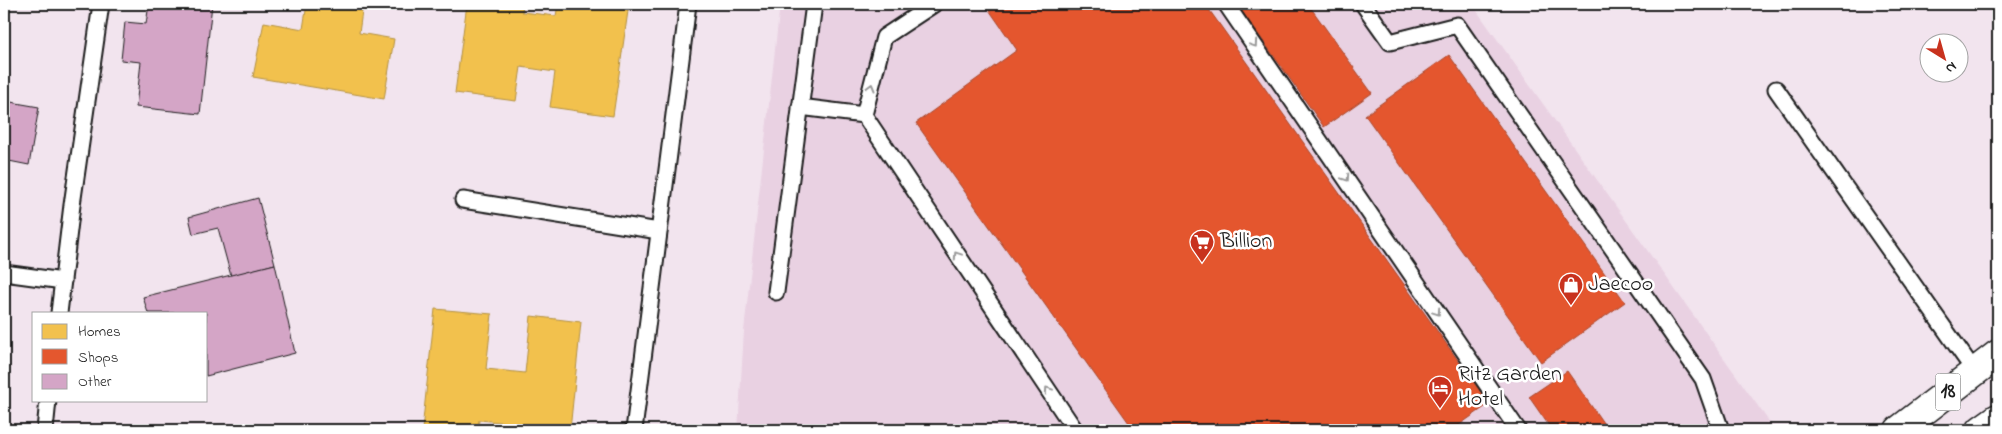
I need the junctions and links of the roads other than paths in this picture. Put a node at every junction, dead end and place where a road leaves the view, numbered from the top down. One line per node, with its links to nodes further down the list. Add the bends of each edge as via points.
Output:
1 (101, 4): 13 (lane)
2 (688, 4): 11 (lane)
3 (814, 4): 8 (lane)
4 (934, 4): 9 (lane, one-way to 4, via 884,37)
5 (1226, 4): 23 (lane, one-way to 23)
6 (1363, 4): 24 (lane, via 1390,42 1457,25 1703,379)
7 (1776, 89): 17 (lane)
8 (800, 107): 9 (lane); 14 (lane)
9 (864, 115): 22 (lane, one-way to 9)
10 (463, 200): 11 (lane)
11 (659, 231): 21 (lane)
12 (4, 273): 13 (lane)
13 (63, 281): 15 (lane)
14 (776, 292)
15 (59, 312)
16 (1998, 354): 17 (main road, 18)
17 (1975, 372): 25 (main road, 18)
18 (48, 402): 20 (lane)
19 (1998, 418): 26 (main road, 18)
20 (45, 430)
21 (634, 430)
22 (1075, 430)
23 (1518, 430)
24 (1721, 430)
25 (1899, 430)
26 (1981, 430)

